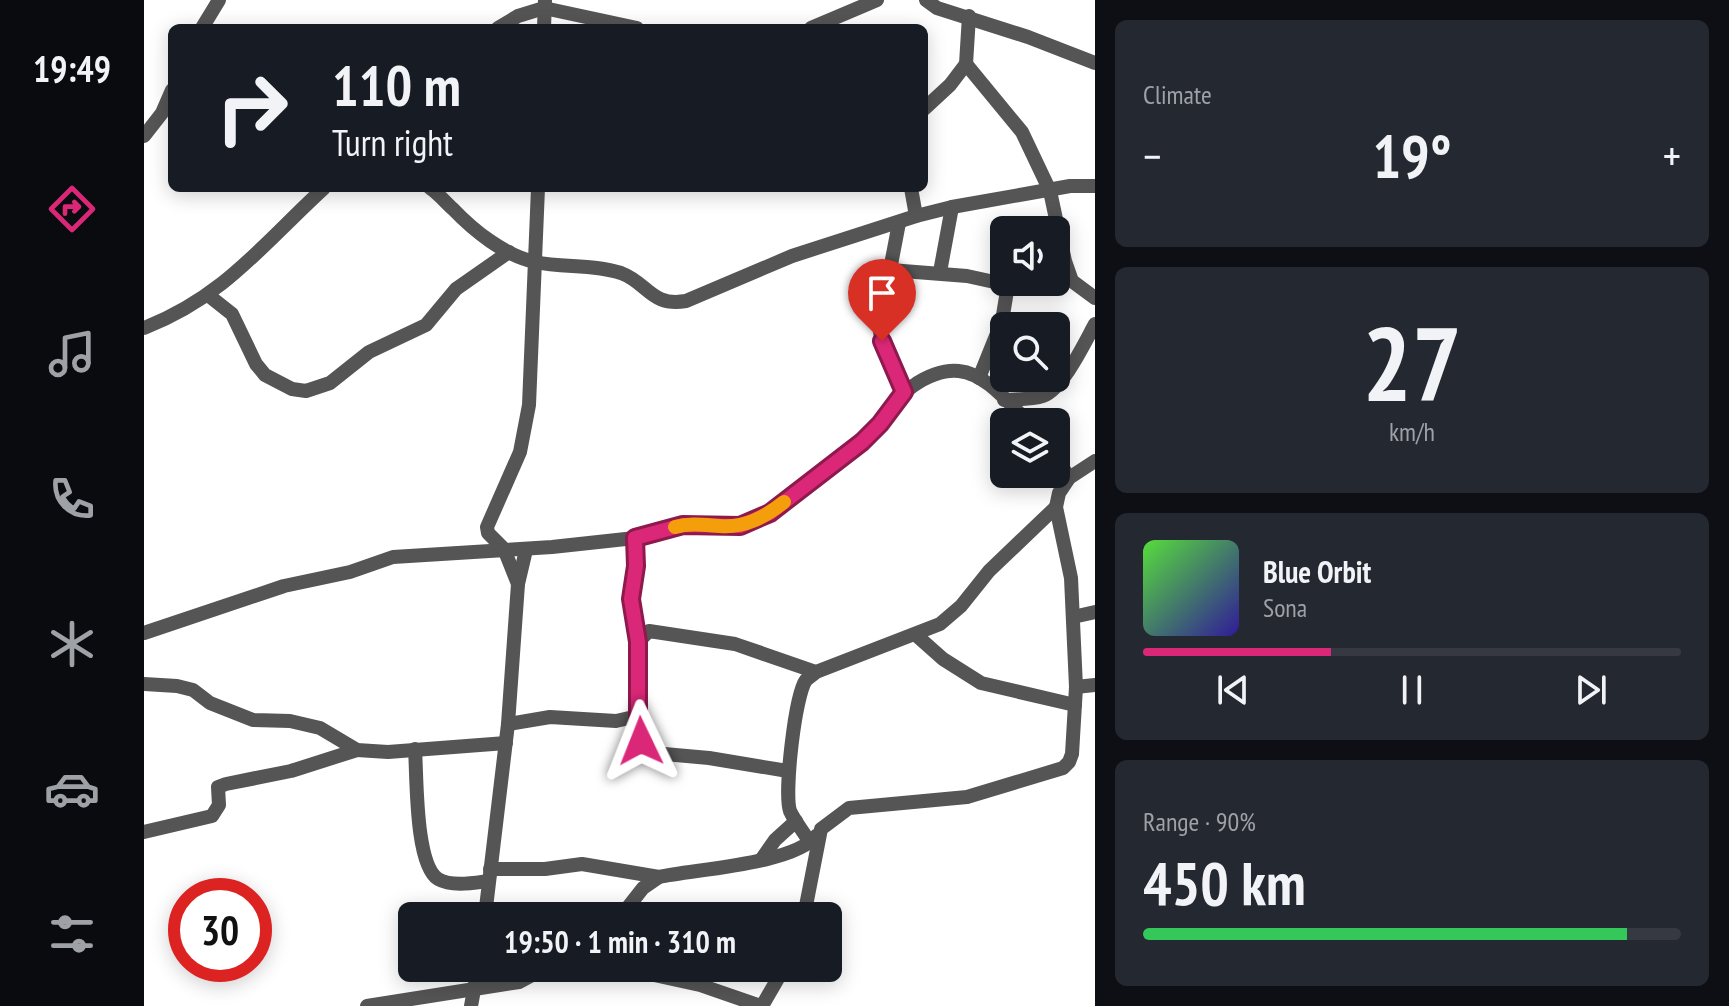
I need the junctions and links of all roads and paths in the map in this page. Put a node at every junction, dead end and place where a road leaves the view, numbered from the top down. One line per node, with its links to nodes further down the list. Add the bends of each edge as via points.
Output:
1 (219, 0): 6 (street)
2 (877, 0): 10 (street)
3 (926, 0): 5 (street)
4 (545, 4): 7 (street); 8 (street); 9 (street)
5 (969, 16): 11 (street); 12 (street)
6 (204, 24)
7 (505, 24)
8 (544, 24)
9 (622, 24)
10 (820, 24)
11 (1095, 63)
12 (966, 64): 14 (street); 17 (street, via 1022,132)
13 (168, 99): 15 (street)
14 (928, 105)
15 (144, 136)
16 (1095, 186): 17 (street)
17 (1050, 191): 22 (street); 29 (street)
18 (320, 192): 31 (street)
19 (434, 192): 25 (street)
20 (538, 192): 26 (street)
21 (912, 192): 23 (street)
22 (952, 207): 23 (street); 28 (street)
23 (916, 216): 24 (street)
24 (899, 223): 26 (street, via 792,256 686,301 661,301 625,275 605,269); 27 (street)
25 (509, 252): 26 (street); 31 (street, via 456,289 426,325 369,352 330,383 306,391 265,375 232,314)
26 (534, 262): 45 (street, via 525,432 487,527)
27 (890, 270): 28 (street); 37 (street, via 879,327)
28 (940, 272): 30 (street)
29 (1072, 281): 33 (street)
30 (990, 282)
31 (208, 295): 35 (street)
32 (1006, 296): 36 (street)
33 (1095, 298)
34 (1095, 324): 38 (street, via 1051,391)
35 (144, 328)
36 (979, 378): 37 (street, via 943,372); 38 (street)
37 (904, 392): 44 (street, via 862,442 770,513 723,527 683,525)
38 (1004, 400): 39 (street)
39 (1013, 408)
40 (1095, 461): 41 (street)
41 (1070, 477)
42 (1062, 488): 43 (street)
43 (1056, 507): 49 (street); 52 (street, via 989,571 961,606)
44 (635, 538): 46 (street); 51 (street, via 631,599)
45 (504, 549): 46 (street); 47 (street); 50 (street, via 380,560)
46 (526, 550): 47 (street)
47 (518, 584): 59 (street)
48 (1095, 612): 49 (street)
49 (1073, 617): 56 (street)
50 (144, 633)
51 (641, 633): 53 (street, via 735,644); 58 (street)
52 (916, 635): 53 (street); 57 (street, via 981,683)
53 (816, 672): 63 (street, via 801,695)
54 (144, 684): 62 (street, via 193,690 210,703 253,720 320,728)
55 (1095, 685): 56 (street)
56 (1076, 687): 57 (street)
57 (1075, 705): 65 (street, via 1072,754 1063,768 967,797 849,808)
58 (638, 716): 59 (street, via 616,721 550,717); 63 (street, via 641,741 653,753)
59 (508, 724): 60 (street)
60 (506, 743): 61 (street); 69 (street)
61 (415, 749): 62 (street); 69 (street, via 429,870 448,883)
62 (357, 750): 66 (street, via 218,787 219,805 212,816)
63 (788, 771): 64 (street, via 790,809)
64 (796, 821): 67 (street); 68 (street)
65 (821, 829): 67 (street); 73 (street)
66 (144, 832)
67 (810, 843): 68 (street)
68 (761, 860): 70 (street)
69 (489, 875): 70 (street, via 582,864); 71 (street)
70 (659, 877): 72 (street)
71 (486, 902)
72 (632, 902)
73 (807, 902)
74 (476, 982): 78 (street)
75 (519, 982): 78 (street)
76 (685, 982): 81 (street)
77 (776, 982): 81 (street)
78 (475, 989): 79 (street); 80 (street)
79 (367, 1006)
80 (471, 1006)
81 (761, 1006)

